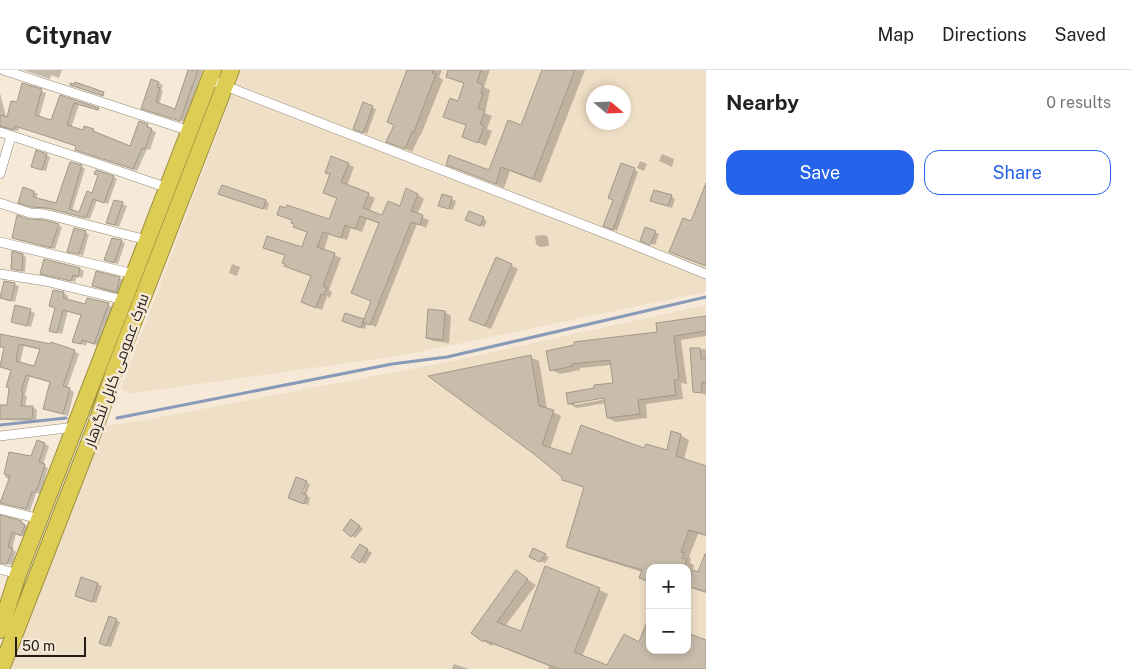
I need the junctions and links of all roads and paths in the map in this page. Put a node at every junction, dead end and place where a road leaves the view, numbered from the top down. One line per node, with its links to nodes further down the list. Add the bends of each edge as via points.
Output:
1 (4, 70): 5 (street)
2 (231, 70): 4 (highway, سرک عمومی کابل ننگرهار)
3 (210, 73): 4 (street); 5 (highway, سرک عمومی کابل ننگرهار)
4 (225, 86): 15 (street); 24 (highway, سرک عمومی کابل ننگرهار)
5 (190, 131): 9 (highway, سرک عمومی کابل ننگرهار)
6 (0, 132): 7 (street)
7 (11, 136): 8 (street); 9 (street)
8 (0, 174)
9 (168, 188): 11 (highway, سرک عمومی کابل ننگرهار)
10 (0, 203): 11 (street)
11 (148, 240): 14 (highway, سرک عمومی کابل ننگرهار)
12 (0, 242): 14 (street)
13 (0, 274): 16 (street)
14 (134, 274): 16 (highway, سرک عمومی کابل ننگرهار)
15 (706, 274)
16 (123, 300): 17 (highway, سرک عمومی کابل ننگرهار)
17 (76, 427): 18 (street); 20 (highway, سرک عمومی کابل ننگرهار)
18 (0, 436)
19 (0, 509): 20 (street)
20 (40, 519): 22 (highway, سرک عمومی کابل ننگرهار)
21 (0, 569): 22 (street)
22 (18, 574): 23 (highway, سرک عمومی کابل ننگرهار)
23 (1, 627)
24 (1, 669)

